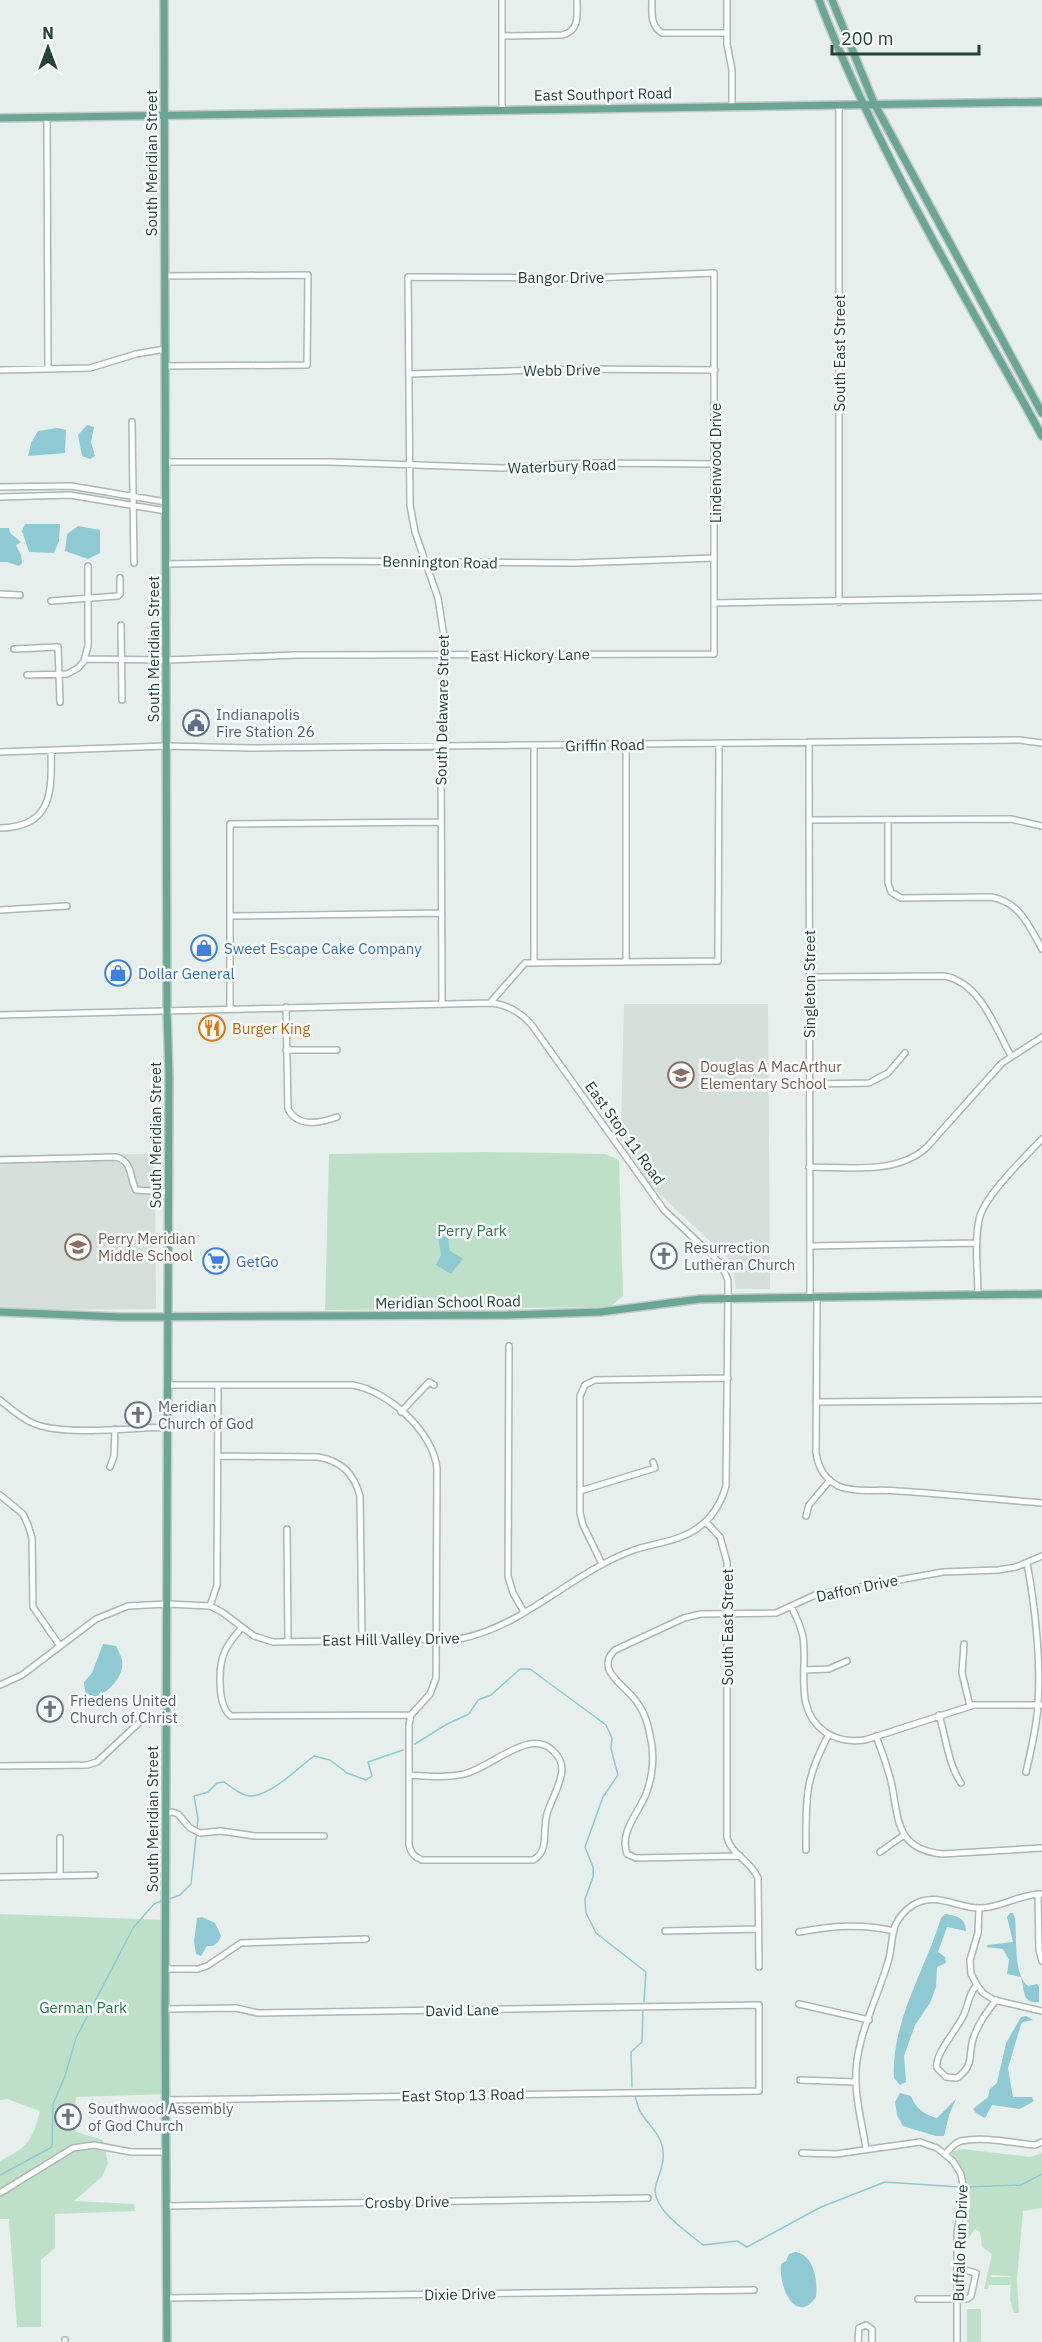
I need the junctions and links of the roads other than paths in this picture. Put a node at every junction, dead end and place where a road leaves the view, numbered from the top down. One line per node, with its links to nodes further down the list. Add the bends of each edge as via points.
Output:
1 (164, 0): 16 (main road, South Meridian Street)
2 (502, 0): 9 (street)
3 (577, 0): 9 (street, via 576,23 562,35)
4 (652, 0): 8 (street, via 652,18 657,29 668,34)
5 (727, 0): 8 (street)
6 (819, 0): 12 (main road)
7 (832, 0): 13 (main road)
8 (727, 33): 14 (street)
9 (502, 36): 15 (street)
10 (1042, 102): 13 (main road, East Southport Road)
11 (839, 104): 12 (main road, East Southport Road); 14 (main road, East Southport Road); 51 (street, South East Street)
12 (862, 104): 13 (main road, East Southport Road); 30 (main road)
13 (874, 104): 28 (main road)
14 (732, 106): 15 (main road, East Southport Road)
15 (502, 109): 16 (main road, East Southport Road)
16 (165, 114): 17 (main road, East Southport Road); 20 (main road, South Meridian Street)
17 (47, 117): 18 (main road, East Southport Road); 24 (street)
18 (0, 118)
19 (714, 273): 21 (street, Bangor Drive, via 592,278); 26 (street, Lindenwood Drive)
20 (165, 276): 22 (main road, South Meridian Street); 23 (street, via 308,275 307,365)
21 (408, 277): 27 (street, South Delaware Street)
22 (165, 349): 23 (main road, South Meridian Street); 24 (street, via 97,367)
23 (166, 366): 31 (main road, South Meridian Street)
24 (48, 369): 25 (street)
25 (0, 370)
26 (715, 370): 27 (street, Webb Drive, via 558,369); 33 (street, Lindenwood Drive)
27 (409, 374): 32 (street, South Delaware Street)
28 (1042, 413)
29 (132, 422): 35 (street)
30 (1042, 436)
31 (166, 462): 32 (street, Waterbury Road); 37 (main road, South Meridian Street)
32 (409, 463): 33 (street, Waterbury Road, via 491,468 586,463); 41 (street, South Delaware Street, via 411,514)
33 (714, 464): 40 (street, Lindenwood Drive)
34 (0, 487): 35 (street, via 71,486)
35 (133, 496): 37 (street); 38 (street)
36 (0, 497): 38 (street, via 70,495)
37 (166, 502): 39 (main road, South Meridian Street)
38 (133, 505): 39 (street); 42 (street)
39 (166, 511): 43 (main road, South Meridian Street)
40 (714, 558): 41 (street, Bennington Road, via 575,563); 52 (street, Lindenwood Drive)
41 (426, 562): 43 (street, Bennington Road); 56 (street, South Delaware Street, via 440,609)
42 (134, 563)
43 (166, 564): 59 (main road, South Meridian Street)
44 (88, 566): 49 (street)
45 (120, 578): 49 (street, via 120,596)
46 (0, 594): 47 (street)
47 (20, 595)
48 (1042, 597): 51 (street)
49 (88, 599): 50 (street); 57 (street)
50 (51, 601)
51 (839, 602): 52 (street)
52 (714, 603): 55 (street, Lindenwood Drive)
53 (121, 625): 58 (street)
54 (14, 649): 61 (street, via 58,647)
55 (714, 654): 56 (street, East Hickory Lane)
56 (446, 656): 59 (street, East Hickory Lane, via 296,655); 70 (street, South Delaware Street)
57 (85, 659): 58 (street, East Hickory Lane); 61 (street, via 74,671)
58 (121, 660): 59 (street, East Hickory Lane); 62 (street)
59 (167, 660): 69 (main road, South Meridian Street)
60 (27, 675): 61 (street)
61 (59, 675): 63 (street)
62 (122, 700)
63 (60, 702)
64 (809, 742): 65 (street, Griffin Road); 66 (street, Griffin Road); 73 (street, Singleton Street)
65 (719, 743): 67 (street, Griffin Road); 83 (street, via 718,961)
66 (1042, 743)
67 (626, 744): 68 (street, Griffin Road); 83 (street)
68 (534, 745): 70 (street, Griffin Road); 84 (street)
69 (167, 746): 70 (street, Griffin Road); 71 (street, Griffin Road); 90 (main road, South Meridian Street)
70 (441, 746): 75 (street, South Delaware Street)
71 (51, 751): 72 (street, Griffin Road); 77 (street, via 47,804 30,822)
72 (0, 752)
73 (809, 820): 74 (street); 85 (street, Singleton Street)
74 (888, 820): 76 (street, via 1011,819); 82 (street, via 888,883 893,893 901,898 1002,900 1021,912)
75 (441, 822): 80 (street, South Delaware Street); 81 (street, via 230,824)
76 (1042, 826)
77 (0, 828)
78 (67, 906): 79 (street)
79 (0, 910)
80 (441, 913): 81 (street); 87 (street, South Delaware Street)
81 (230, 916): 89 (street)
82 (1042, 949)
83 (626, 962): 84 (street)
84 (534, 963): 86 (street, via 525,963)
85 (809, 977): 96 (street, via 944,976 959,980 976,995); 97 (street, Singleton Street)
86 (490, 1003): 87 (street, East Stop 11 Road); 108 (street, East Stop 11 Road, via 513,1009 529,1022 664,1210 721,1264 728,1280)
87 (441, 1004): 88 (street, East Stop 11 Road)
88 (286, 1007): 89 (street, East Stop 11 Road); 93 (street)
89 (230, 1009): 90 (street, East Stop 11 Road)
90 (167, 1010): 91 (street, East Stop 11 Road); 102 (main road, South Meridian Street)
91 (0, 1015)
92 (1042, 1037): 96 (street)
93 (286, 1050): 94 (street); 98 (street, via 286,1102 292,1116 303,1122)
94 (337, 1050)
95 (905, 1053): 97 (street, via 888,1072 869,1083)
96 (1011, 1056): 101 (street, via 927,1147 912,1158 886,1166)
97 (809, 1084): 101 (street, Singleton Street)
98 (337, 1117)
99 (1042, 1139): 103 (street, via 982,1209)
100 (0, 1160): 102 (street, via 116,1157 128,1163 136,1190)
101 (809, 1167): 104 (street, Singleton Street)
102 (167, 1192): 110 (main road, South Meridian Street)
103 (977, 1244): 104 (street); 106 (street)
104 (810, 1246): 107 (street, Singleton Street)
105 (1042, 1294): 106 (main road)
106 (978, 1295): 107 (main road)
107 (813, 1297): 108 (main road); 118 (street, Singleton Street)
108 (728, 1298): 110 (main road, Meridian School Road, via 582,1314); 112 (street)
109 (0, 1312): 110 (main road, Meridian School Road)
110 (168, 1316): 113 (main road, South Meridian Street)
111 (509, 1346): 138 (street, via 508,1576)
112 (728, 1378): 126 (street, via 595,1380 585,1385 580,1396); 130 (street, via 726,1486)
113 (167, 1385): 114 (street); 120 (main road, South Meridian Street)
114 (218, 1385): 119 (street, via 359,1386 376,1391); 122 (street)
115 (434, 1385): 119 (street, via 429,1382)
116 (0, 1400): 121 (street, via 27,1420 46,1428)
117 (1042, 1400): 118 (street)
118 (816, 1402): 125 (street, Singleton Street, via 817,1460)
119 (401, 1412): 141 (street, via 432,1446 437,1469)
120 (167, 1427): 121 (street); 135 (main road, South Meridian Street)
121 (115, 1429): 124 (street)
122 (218, 1456): 136 (street, via 217,1585); 142 (street, via 318,1457 343,1466 351,1475 360,1496)
123 (653, 1462): 126 (street, via 655,1468)
124 (110, 1467)
125 (830, 1480): 128 (street, via 852,1489); 129 (street, via 809,1505)
126 (580, 1491): 134 (street, via 583,1525)
127 (0, 1495): 146 (street, via 18,1509 28,1525 32,1538 33,1607)
128 (1042, 1503)
129 (806, 1516)
130 (706, 1522): 134 (street, East Hill Valley Drive, via 687,1534); 139 (street, South East Street, via 720,1536 726,1554)
131 (287, 1529): 143 (street)
132 (1042, 1556): 133 (street, Daffon Drive)
133 (1027, 1563): 137 (street, Daffon Drive, via 998,1570 943,1572 901,1579 814,1596); 145 (street)
134 (602, 1564): 138 (street, East Hill Valley Drive)
135 (167, 1604): 136 (street, East Hill Valley Drive); 146 (street, East Hill Valley Drive, via 128,1606 108,1612); 154 (main road, South Meridian Street)
136 (210, 1606): 140 (street, East Hill Valley Drive)
137 (791, 1606): 139 (street, Daffon Drive, via 767,1614); 148 (street, via 803,1637)
138 (524, 1612): 141 (street, East Hill Valley Drive, via 477,1636)
139 (728, 1614): 168 (street, South East Street, via 727,1838); 168 (street, Daffon Drive, via 684,1618 615,1650 607,1664 638,1703 652,1749 651,1778 624,1836 627,1854 636,1858)
140 (242, 1627): 143 (street, East Hill Valley Drive, via 264,1641); 152 (street, via 227,1647 222,1662 221,1698 226,1713 236,1717)
141 (436, 1639): 142 (street, East Hill Valley Drive); 152 (street, via 435,1685)
142 (362, 1640): 143 (street, East Hill Valley Drive)
143 (288, 1641)
144 (963, 1644): 151 (street, via 962,1673)
145 (1039, 1644): 150 (street)
146 (60, 1647): 149 (street, East Hill Valley Drive, via 22,1675)
147 (847, 1661): 148 (street, via 830,1670)
148 (804, 1670): 155 (street, via 807,1709 816,1724)
149 (0, 1685)
150 (1040, 1705): 151 (street); 158 (street)
151 (969, 1706): 153 (street)
152 (411, 1715): 159 (street)
153 (939, 1715): 156 (street); 160 (street, via 953,1771)
154 (166, 1718): 157 (street, via 143,1719 97,1762 87,1765); 161 (main road, South Meridian Street)
155 (829, 1734): 156 (street, via 849,1741); 166 (street, via 808,1782)
156 (876, 1736): 162 (street, via 891,1781 896,1819)
157 (0, 1766)
158 (1026, 1772)
159 (409, 1775): 159 (street, via 409,1845 413,1856 439,1861 533,1860 544,1850 546,1815 562,1770 557,1755 549,1747 531,1742 466,1773)
160 (961, 1783)
161 (166, 1814): 163 (street, via 178,1814 198,1832); 181 (main road, South Meridian Street)
162 (904, 1835): 165 (street, via 932,1853); 167 (street)
163 (324, 1836)
164 (60, 1838): 170 (street)
165 (1042, 1848)
166 (806, 1850)
167 (879, 1852)
168 (740, 1856): 174 (street, South East Street, via 758,1878)
169 (95, 1875): 170 (street)
170 (60, 1876): 171 (street)
171 (0, 1877)
172 (1040, 1894): 173 (street); 179 (street)
173 (979, 1908): 176 (street, via 935,1899 918,1903 900,1916); 182 (street, via 979,1932 970,1960)
174 (758, 1929): 175 (street); 180 (street, South East Street)
175 (665, 1931)
176 (894, 1931): 177 (street, via 873,1926); 187 (street)
177 (799, 1932)
178 (366, 1939): 181 (street, via 241,1943 207,1966)
179 (1042, 1961)
180 (759, 1966)
181 (166, 1969): 185 (main road, South Meridian Street)
182 (977, 1985): 183 (street); 183 (street, via 937,2061 938,2069 950,2079 970,2066 973,2038)
183 (996, 2000): 186 (street)
184 (799, 2004): 187 (street)
185 (165, 2009): 190 (street, David Lane, via 236,2008 258,2013 759,2005); 191 (main road, South Meridian Street)
186 (1042, 2012)
187 (869, 2020): 189 (street, via 859,2050)
188 (800, 2080): 189 (street)
189 (856, 2082): 193 (street)
190 (759, 2091): 191 (street, East Stop 13 Road)
191 (166, 2100): 194 (main road, South Meridian Street)
192 (1042, 2142): 196 (street, via 1035,2145 963,2141)
193 (866, 2149): 195 (street, via 836,2154); 196 (street, via 920,2142)
194 (166, 2152): 197 (street, via 131,2152 94,2145 73,2148); 199 (main road, South Meridian Street)
195 (802, 2152)
196 (946, 2154): 200 (street, Buffalo Run Drive, via 958,2169 964,2188)
197 (0, 2193)
198 (648, 2198): 199 (street, Crosby Drive)
199 (166, 2206): 202 (main road, South Meridian Street)
200 (957, 2268): 204 (street, Buffalo Run Drive); 204 (street, via 975,2271 976,2275 971,2296)
201 (754, 2290): 202 (street, Dixie Drive)
202 (167, 2298): 205 (main road, South Meridian Street)
203 (918, 2299): 204 (street)
204 (957, 2299): 208 (street, Buffalo Run Drive)
205 (167, 2342)
206 (858, 2342): 207 (street, via 859,2328 866,2325 872,2329)
207 (872, 2342)
208 (957, 2342)

